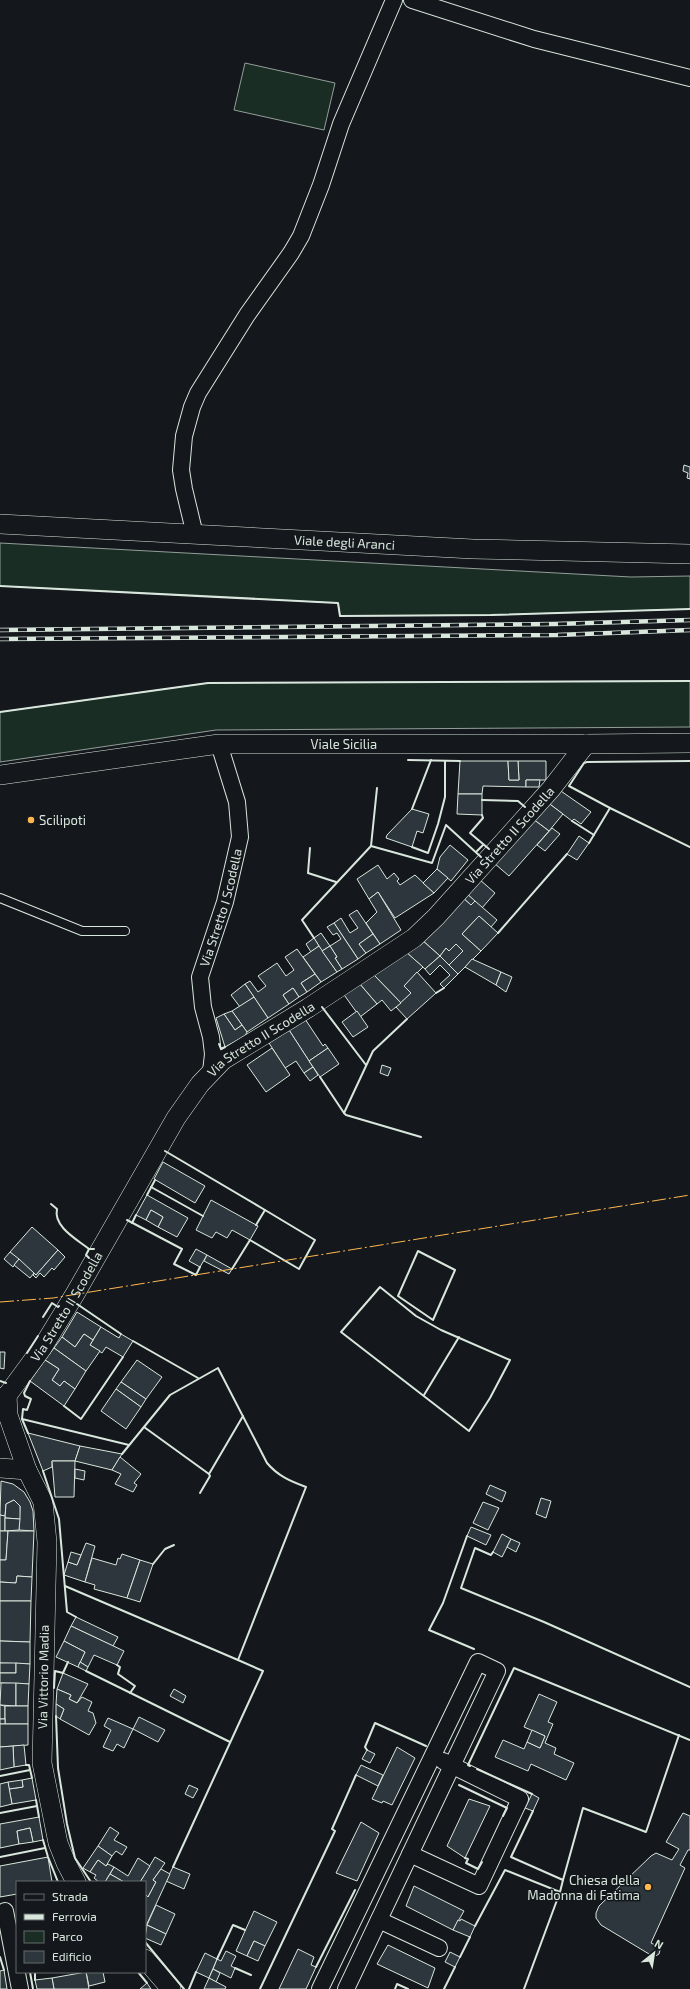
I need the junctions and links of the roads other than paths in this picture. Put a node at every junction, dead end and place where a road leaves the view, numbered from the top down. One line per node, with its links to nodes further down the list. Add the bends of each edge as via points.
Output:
1 (394, 0): 5 (street, via 341,124 322,185 301,236 247,315 198,393 192,407 184,436 181,470)
2 (412, 0): 3 (street, via 534,39)
3 (690, 78)
4 (0, 524): 5 (street, Viale degli Aranci)
5 (196, 535): 6 (street, Viale degli Aranci, via 473,549)
6 (690, 554)
7 (690, 742): 9 (street, Viale Sicilia)
8 (219, 744): 9 (street, Viale Sicilia); 10 (street, Viale Sicilia); 13 (street, Via Stretto I Scodella, via 237,802 240,837 225,902 200,977 203,1007 213,1054)
9 (586, 744): 13 (street, Via Stretto II Scodella, via 552,789 414,938 223,1060)
10 (0, 775)
11 (0, 898): 12 (lane, via 82,931)
12 (125, 931)
13 (211, 1072): 14 (street, Via Stretto II Scodella, via 176,1118 75,1294 42,1348)
14 (4, 1400): 16 (street, Via Vittorio Madia)
15 (0, 1468): 16 (street)
16 (27, 1470): 20 (street, Via Vittorio Madia, via 43,1502 46,1525 42,1750 44,1778 58,1843)
17 (432, 1756): 18 (street); 18 (street, via 478,1662 497,1671); 29 (street)
18 (452, 1766): 19 (street); 19 (street, via 520,1799 479,1886)
19 (410, 1854): 22 (street)
20 (75, 1881)
21 (7, 1911): 25 (street)
22 (379, 1920): 23 (street); 30 (street)
23 (439, 1948)
24 (146, 1960): 28 (street)
25 (16, 1965)
26 (17, 1973): 27 (street)
27 (20, 1989)
28 (171, 1989)
29 (320, 1989)
30 (346, 1989)

